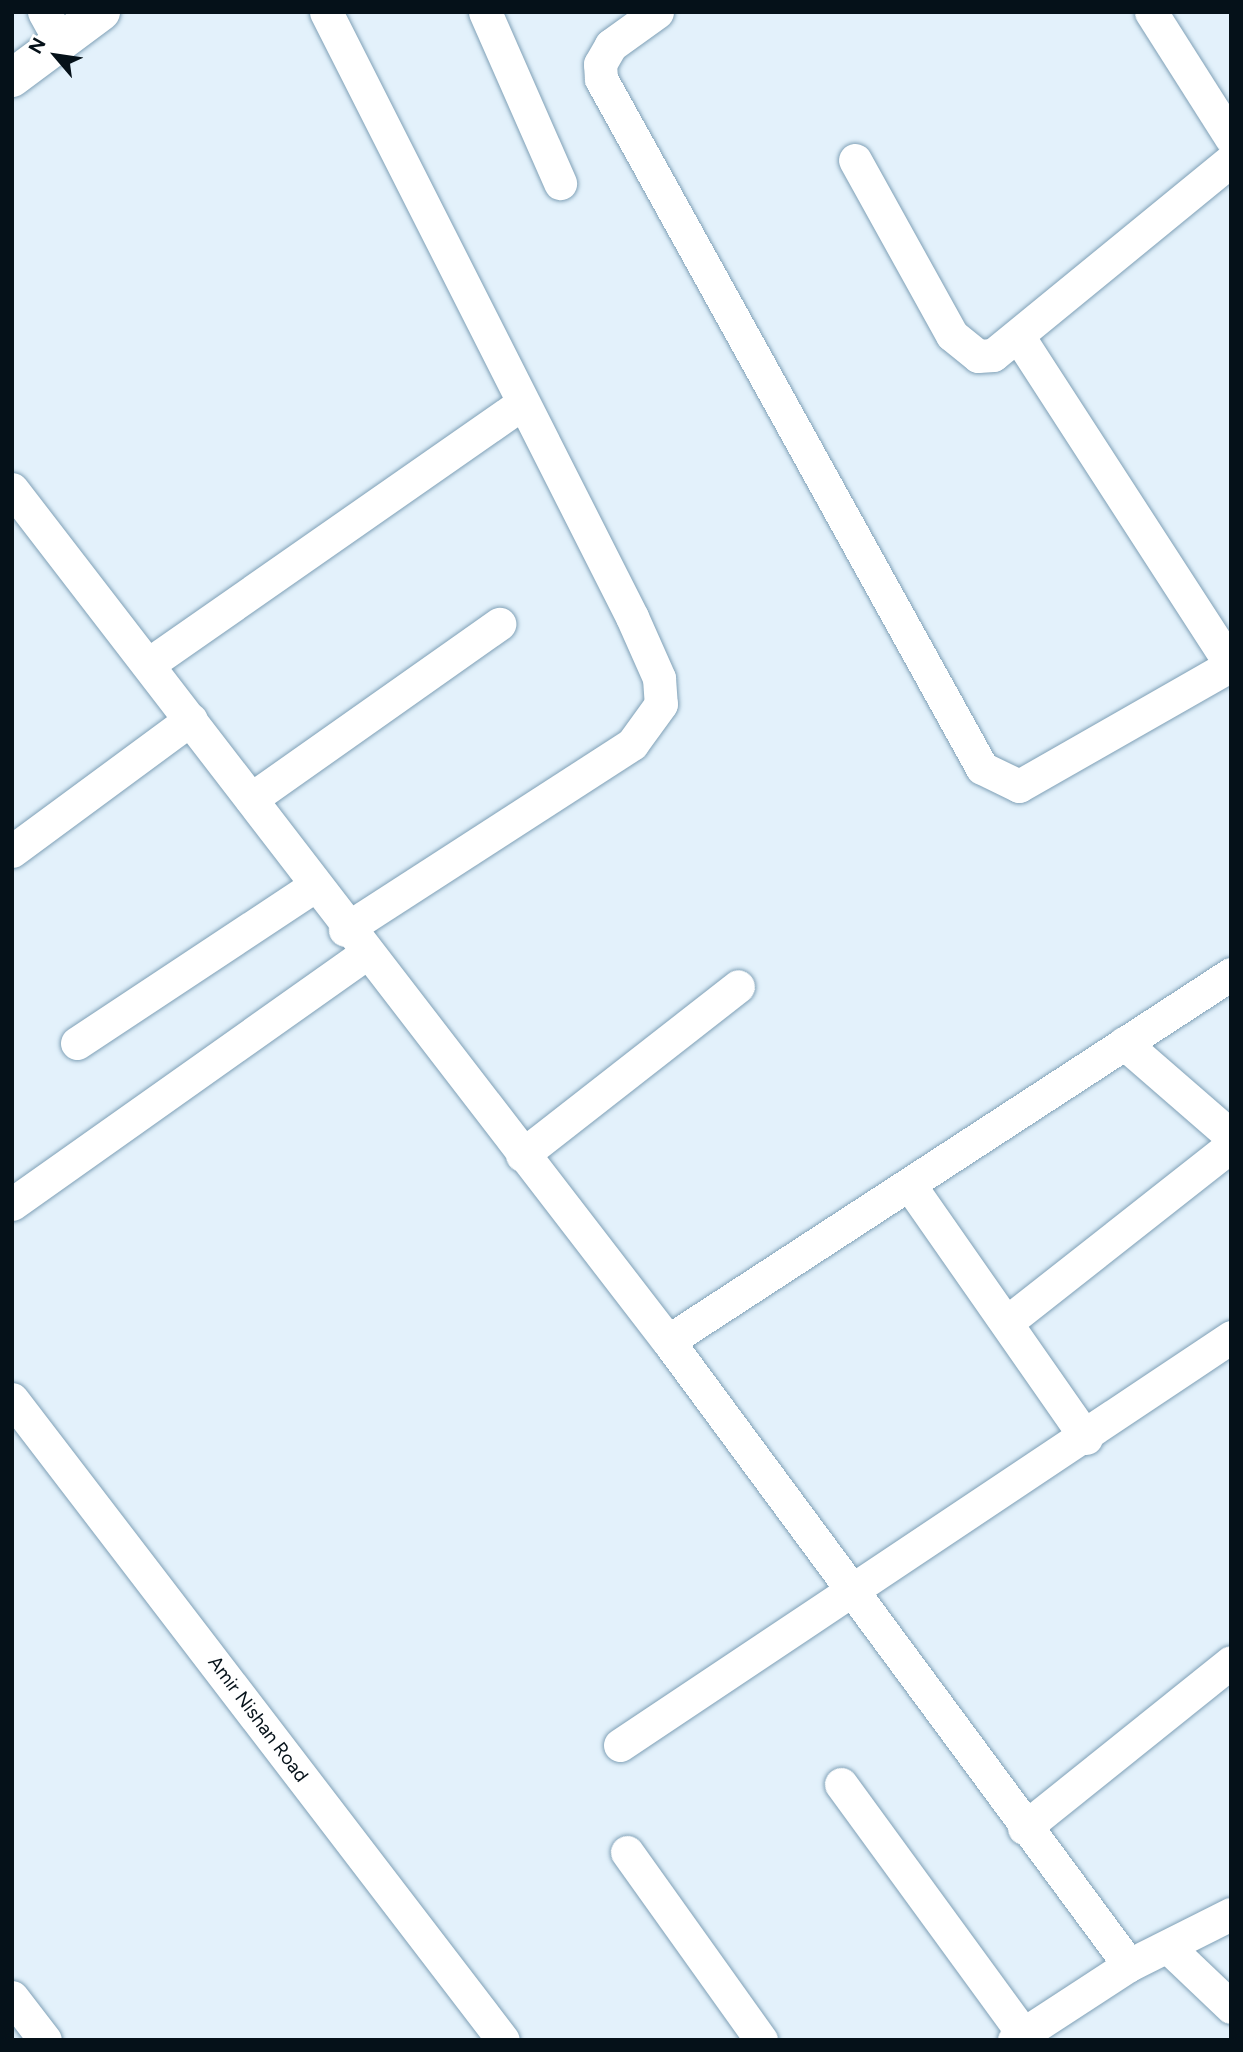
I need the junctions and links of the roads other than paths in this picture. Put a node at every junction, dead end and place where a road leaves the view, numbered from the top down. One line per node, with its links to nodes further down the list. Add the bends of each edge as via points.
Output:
1 (101, 12): 6 (street)
2 (326, 12): 13 (street)
3 (485, 12): 11 (street)
4 (657, 12): 17 (street, via 611,45 600,64 601,79 982,768 1002,783 1027,783)
5 (1151, 12): 8 (street)
6 (52, 27): 7 (street)
7 (12, 78)
8 (1231, 138)
9 (855, 160): 12 (street, via 957,342 978,356 993,355)
10 (1231, 160): 12 (street)
11 (560, 183)
12 (1018, 336): 17 (street)
13 (520, 405): 16 (street); 22 (street, via 632,617 659,678 661,704 632,744)
14 (12, 489): 16 (street)
15 (499, 624): 19 (street)
16 (150, 663): 18 (street)
17 (1231, 665)
18 (191, 719): 19 (street); 20 (street)
19 (251, 799): 21 (street)
20 (12, 851)
21 (314, 886): 22 (street); 25 (street)
22 (356, 941): 29 (street); 31 (street)
23 (1231, 974): 26 (street)
24 (738, 986): 29 (street)
25 (77, 1043)
26 (1124, 1043): 27 (street); 30 (street)
27 (1231, 1136)
28 (1231, 1146): 32 (street)
29 (522, 1154): 34 (street)
30 (911, 1187): 32 (street); 34 (street)
31 (12, 1204)
32 (1007, 1322): 36 (street)
33 (1231, 1337): 36 (street)
34 (668, 1342): 37 (street)
35 (12, 1399): 48 (street, Amir Nishan Road)
36 (1086, 1438): 37 (street)
37 (847, 1590): 39 (street); 41 (street)
38 (1231, 1662): 41 (street)
39 (620, 1745)
40 (841, 1784): 49 (street)
41 (1024, 1828): 45 (street)
42 (627, 1852): 51 (street)
43 (1231, 1914): 44 (street)
44 (1168, 1947): 45 (street); 47 (street)
45 (1129, 1965): 49 (street)
46 (12, 1997): 50 (street)
47 (1231, 2007)
48 (498, 2038)
49 (1021, 2038)
50 (45, 2040)
51 (761, 2040)

